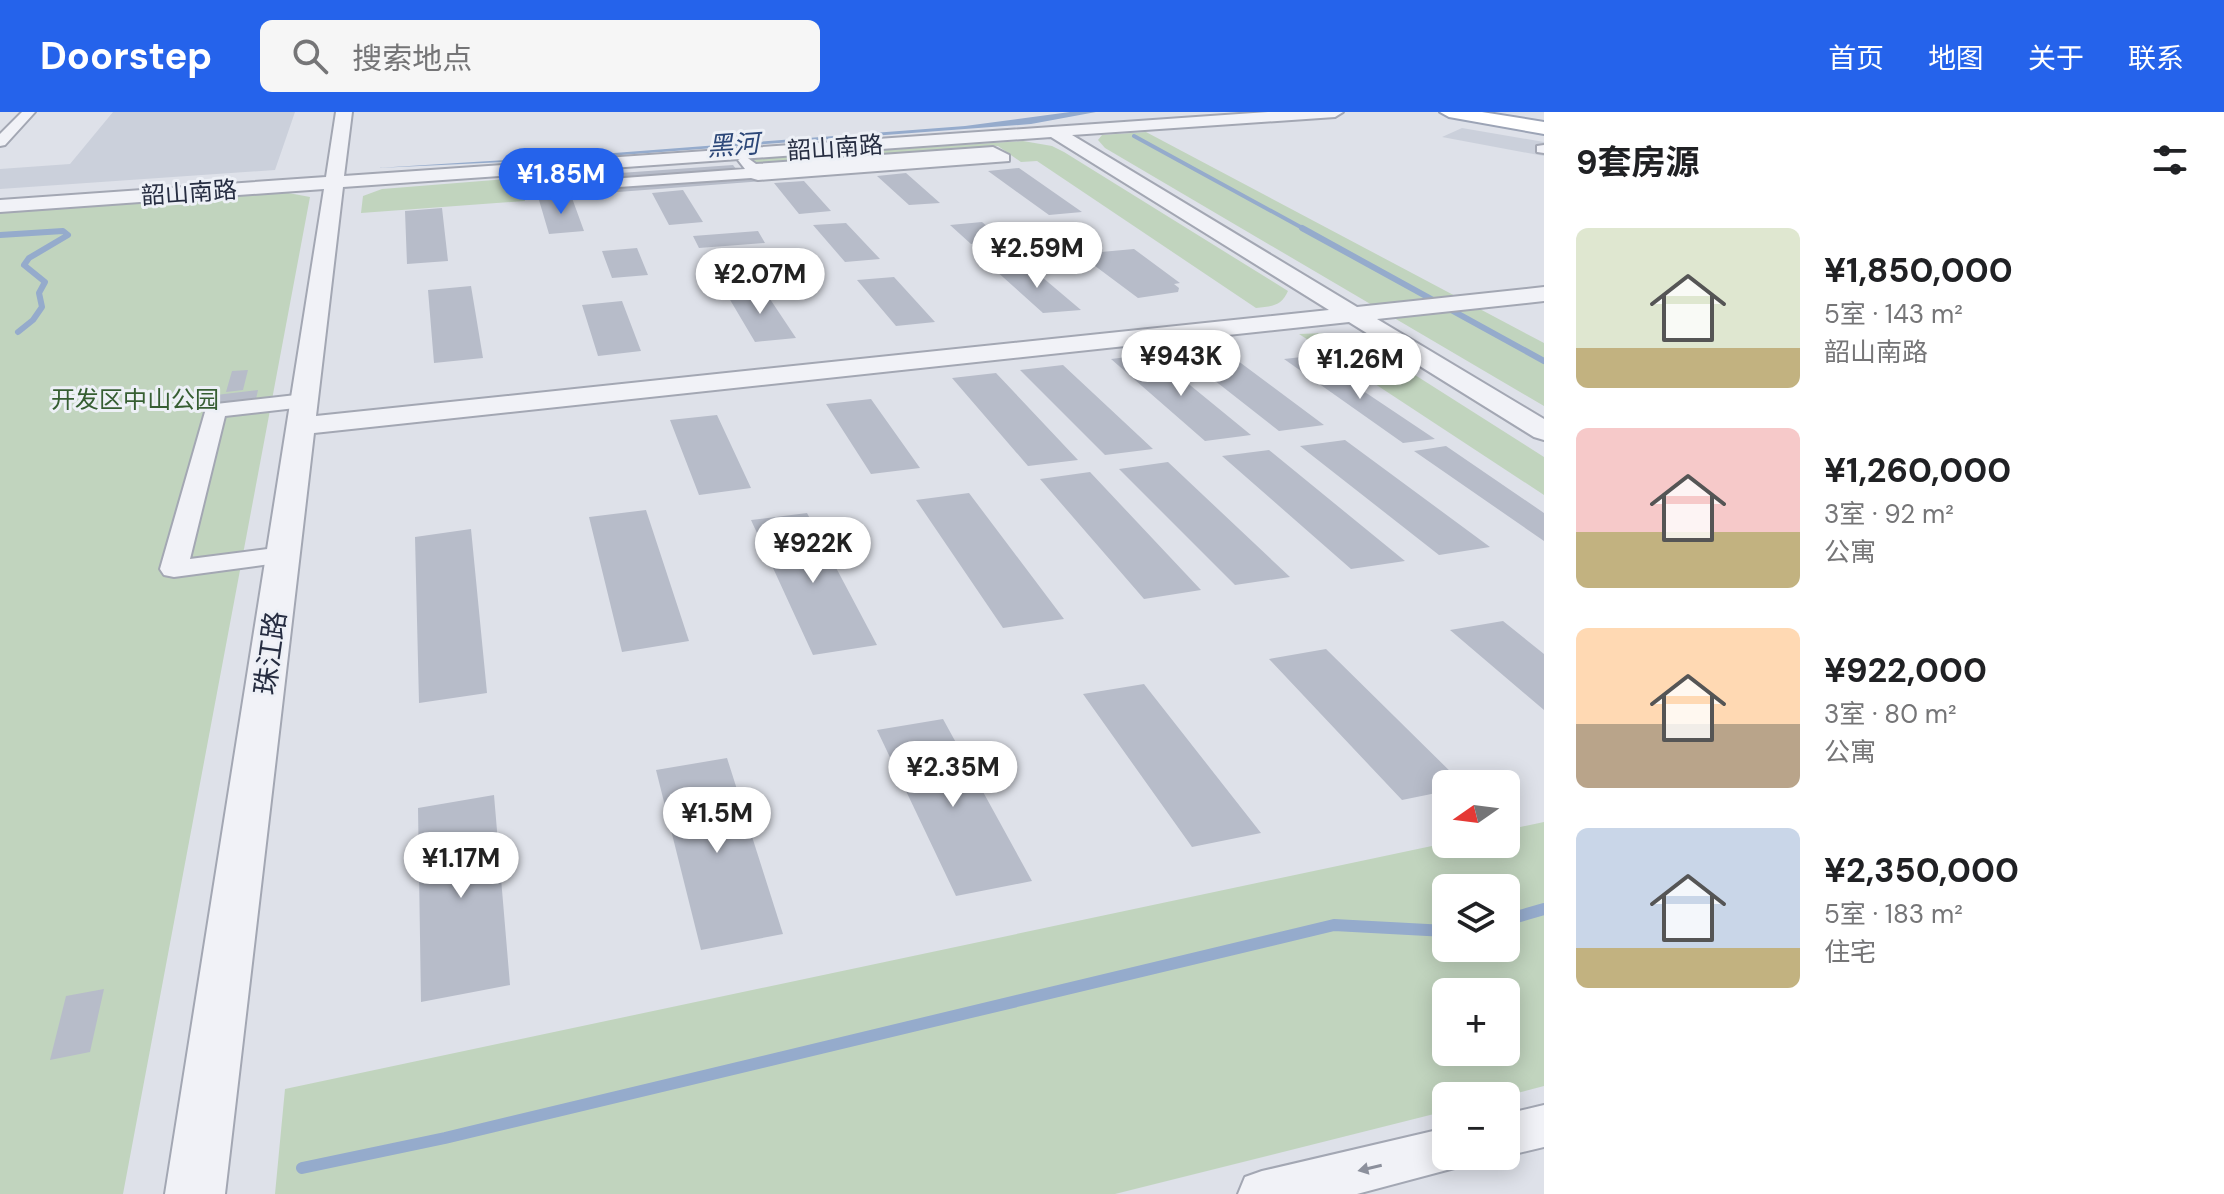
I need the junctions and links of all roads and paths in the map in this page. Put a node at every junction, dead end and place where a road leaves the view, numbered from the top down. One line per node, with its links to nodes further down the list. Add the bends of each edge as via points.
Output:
1 (29, 112): 8 (street)
2 (344, 112): 10 (street, 珠江路)
3 (1335, 112): 7 (street, 韶山南路)
4 (1449, 112): 6 (main road)
5 (1485, 112): 6 (main road)
6 (1544, 125)
7 (1056, 133): 9 (street, 韶山南路); 14 (street)
8 (1, 141)
9 (749, 166): 9 (street, via 993,151 1004,158 758,176); 10 (street, 韶山南路); 11 (street)
10 (333, 183): 12 (street, 韶山南路); 15 (street, 珠江路)
11 (530, 189)
12 (0, 206)
13 (1544, 294): 14 (street)
14 (1350, 314): 15 (street); 16 (street)
15 (304, 414): 17 (street, 珠江路); 17 (street, via 215,410 174,569)
16 (1544, 431)
17 (283, 555): 21 (street, 珠江路)
18 (1544, 1126): 19 (street)
19 (1520, 1132)
20 (1432, 1153): 22 (street, one-way to 22)
21 (195, 1194)
22 (1262, 1194)

